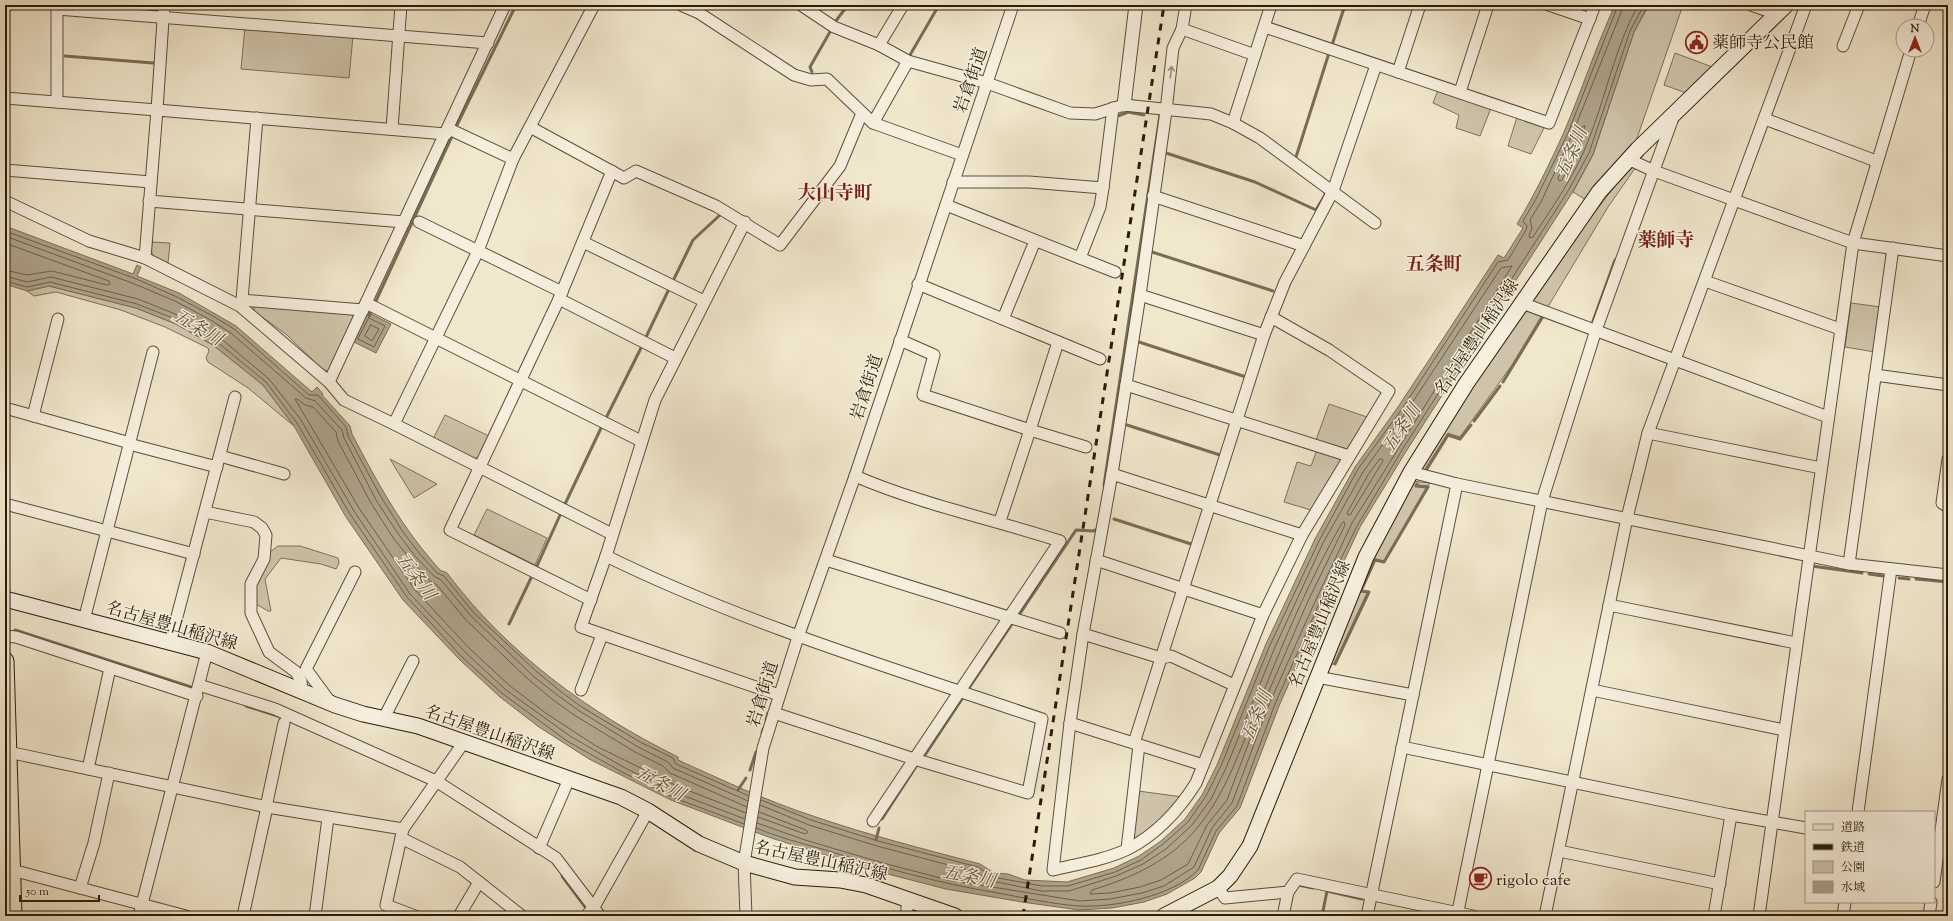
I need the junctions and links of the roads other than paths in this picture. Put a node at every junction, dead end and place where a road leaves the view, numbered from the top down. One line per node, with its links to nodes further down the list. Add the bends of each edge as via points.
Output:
1 (164, 5): 23 (street)
2 (401, 5): 28 (street)
3 (506, 5): 29 (street)
4 (594, 5): 50 (street)
5 (681, 5): 21 (street)
6 (801, 5): 30 (street, via 834,27)
7 (903, 5): 30 (street)
8 (1013, 5): 37 (street, 岩倉街道)
9 (1136, 5): 41 (street)
10 (1186, 5): 27 (street)
11 (1272, 5): 26 (street)
12 (1420, 5): 36 (street)
13 (1488, 5): 38 (street)
14 (1549, 5): 25 (street)
15 (1595, 5): 25 (street)
16 (1750, 5): 22 (street)
17 (1806, 5): 47 (street)
18 (1859, 5): 31 (street)
19 (1925, 5): 24 (street)
20 (56, 7): 23 (street); 40 (street)
21 (701, 9): 44 (street, via 794,75 811,80 827,79)
22 (1782, 10): 45 (main road, 名古屋豊山稲沢線)
23 (163, 17): 28 (street); 42 (street)
24 (1921, 18)
25 (1590, 19): 38 (street, via 1549,123)
26 (1265, 27): 32 (street); 35 (street)
27 (1182, 29): 32 (street); 43 (street, one-way to 27, via 1173,48)
28 (399, 36): 29 (street); 51 (street)
29 (488, 43): 52 (street)
30 (879, 45): 34 (street)
31 (1843, 46)
32 (1255, 54): 49 (street)
33 (1908, 58): 56 (street)
34 (908, 61): 37 (street); 48 (street)
35 (1376, 65): 36 (street); 63 (street)
36 (1398, 72): 38 (street)
37 (987, 82): 41 (street, via 1070,113 1095,114); 53 (street, 岩倉街道)
38 (1460, 92)
39 (5, 98): 40 (street)
40 (57, 102): 42 (street)
41 (1118, 107): 43 (street); 62 (street)
42 (157, 110): 46 (street); 60 (street)
43 (1166, 110): 49 (street, via 1211,114); 64 (street)
44 (862, 114): 48 (street); 72 (street, via 840,166 784,241 780,244)
45 (1674, 114): 55 (main road, 名古屋豊山稲沢線); 59 (street)
46 (257, 118): 51 (street); 69 (street)
47 (1765, 119): 56 (street); 65 (street)
48 (873, 123): 53 (street)
49 (1233, 123): 63 (street, via 1260,138)
50 (530, 127): 54 (street); 58 (street)
51 (392, 129): 52 (street)
52 (448, 131): 54 (street); 70 (street)
53 (962, 155): 61 (street, 岩倉街道)
54 (513, 159): 79 (street)
55 (1628, 159): 59 (street); 90 (main road, 名古屋豊山稲沢線, via 1580,218)
56 (1876, 161): 76 (street)
57 (5, 170): 60 (street)
58 (612, 171): 72 (street, via 624,178 636,171 716,206); 75 (street)
59 (1654, 171): 65 (street); 96 (street)
60 (151, 182): 67 (street)
61 (953, 182): 62 (street, via 1029,182); 68 (street, 岩倉街道)
62 (1103, 188): 82 (street, via 1100,207)
63 (1333, 191): 73 (street); 77 (street)
64 (1153, 196): 77 (street); 86 (street)
65 (1735, 200): 76 (street); 84 (street)
66 (5, 201): 81 (street, via 89,240)
67 (149, 201): 69 (street); 81 (street)
68 (946, 205): 74 (street); 85 (street, 岩倉街道)
69 (250, 209): 70 (street); 89 (street)
70 (404, 222): 91 (street)
71 (419, 222): 79 (street)
72 (745, 222): 88 (street)
73 (1375, 223)
74 (1035, 240): 82 (street); 94 (street)
75 (583, 242): 87 (street); 88 (street)
76 (1853, 243): 78 (street); 95 (street)
77 (1304, 246): 92 (street, via 1284,282)
78 (1892, 248): 80 (street); 105 (street)
79 (478, 251): 87 (street); 98 (street)
80 (1948, 256)
81 (145, 258): 89 (street)
82 (1080, 258): 83 (street)
83 (1114, 272)
84 (1705, 281): 95 (street); 104 (street)
85 (918, 284): 94 (street); 99 (street, 岩倉街道)
86 (1140, 295): 97 (street); 108 (street)
87 (560, 296): 102 (street); 106 (street)
88 (704, 301): 102 (street)
89 (241, 303): 91 (street); 107 (street)
90 (1522, 303): 96 (street); 126 (main road, 名古屋豊山稲沢線, via 1466,384)
91 (368, 307): 98 (street); 107 (street)
92 (1271, 317): 97 (street); 121 (street, via 1329,350 1389,392)
93 (58, 318): 112 (street)
94 (1003, 319): 100 (street)
95 (1840, 329): 113 (street)
96 (1596, 330): 104 (street); 131 (street)
97 (1264, 335): 114 (street)
98 (436, 338): 106 (street); 115 (street)
99 (900, 340): 116 (street, via 934,355 923,395); 129 (street, 岩倉街道)
100 (1058, 342): 103 (street); 116 (street)
101 (153, 352): 119 (street)
102 (675, 358): 118 (street, via 655,400)
103 (1100, 359)
104 (1676, 361): 113 (street); 117 (street)
105 (1875, 375): 109 (street); 146 (street)
106 (521, 381): 118 (street); 124 (street)
107 (329, 382): 115 (street, via 344,400)
108 (1126, 385): 114 (street); 128 (street)
109 (1948, 385)
110 (235, 397): 123 (street)
111 (5, 408): 112 (street)
112 (33, 416): 119 (street)
113 (1828, 416): 125 (street)
114 (1238, 420): 121 (street); 133 (street)
115 (394, 424): 124 (street)
116 (1030, 430): 120 (street); 137 (street)
117 (1648, 434): 125 (street); 136 (street)
118 (641, 441): 139 (street)
119 (130, 444): 123 (street); 138 (street)
120 (1086, 447)
121 (1349, 456): 140 (street)
122 (1948, 459): 134 (street, via 1942,503)
123 (218, 461): 127 (street); 135 (street)
124 (478, 467): 139 (street); 152 (street, via 450,530)
125 (1821, 468): 143 (street)
126 (1411, 472): 130 (street); 169 (main road, 名古屋豊山稲沢線, via 1366,557)
127 (284, 474)
128 (1112, 474): 133 (street); 145 (street)
129 (855, 476): 137 (street, via 891,491); 144 (street, 岩倉街道)
130 (1457, 484): 131 (street); 177 (street)
131 (1542, 501): 136 (street); 190 (street)
132 (5, 504): 138 (street)
133 (1210, 506): 140 (street); 150 (street)
134 (1948, 507)
135 (205, 512): 141 (street); 174 (street, via 254,522 266,535 264,559 251,584 251,613 270,652 296,672 301,681)
136 (1627, 518): 143 (street); 153 (street)
137 (1000, 522): 155 (street, via 1060,541)
138 (107, 531): 141 (street); 156 (street)
139 (612, 534): 142 (street)
140 (1302, 536): 154 (street)
141 (194, 554): 162 (street)
142 (606, 556): 152 (street); 161 (street, via 651,578)
143 (1810, 556): 146 (street); 163 (street)
144 (826, 560): 155 (street); 161 (street, 岩倉街道)
145 (1096, 560): 150 (street); 158 (street)
146 (1849, 564): 147 (street)
147 (1891, 569): 149 (street); 201 (street)
148 (355, 572): 179 (street, via 306,669)
149 (1948, 574)
150 (1183, 588): 154 (street); 165 (street)
151 (5, 599): 156 (main road, 名古屋豊山稲沢線)
152 (591, 600): 159 (street, via 581,627)
153 (1609, 605): 163 (street); 173 (street)
154 (1263, 615): 171 (street)
155 (1010, 617): 157 (street); 175 (street)
156 (84, 620): 162 (main road, 名古屋豊山稲沢線)
157 (1060, 633)
158 (1083, 634): 165 (street); 183 (street)
159 (602, 635): 172 (street); 176 (street)
160 (5, 636): 168 (street, via 16,637)
161 (798, 637): 175 (street); 176 (street, 岩倉街道)
162 (170, 642): 164 (main road, 名古屋豊山稲沢線)
163 (1796, 643): 184 (street)
164 (207, 652): 170 (street); 174 (main road, 名古屋豊山稲沢線)
165 (1161, 658): 171 (street, via 1171,656); 186 (street)
166 (5, 661): 188 (main road)
167 (413, 661): 181 (street)
168 (110, 668): 178 (street); 192 (street)
169 (1317, 677): 177 (street); 219 (main road, 名古屋豊山稲沢線, via 1250,846 1230,876)
170 (199, 684): 178 (street); 197 (street, via 275,709)
171 (1234, 685): 191 (street)
172 (581, 690)
173 (1592, 690): 184 (street); 196 (street)
174 (302, 691): 179 (main road, 名古屋豊山稲沢線)
175 (960, 691): 189 (street); 189 (street, via 1042,719 1028,793)
176 (779, 695): 180 (street, 岩倉街道)
177 (1412, 695): 187 (street)
178 (197, 696): 198 (street)
179 (331, 703): 181 (main road, 名古屋豊山稲沢線)
180 (774, 713): 189 (street); 213 (street, 岩倉街道, via 763,748)
181 (384, 718): 185 (main road, 名古屋豊山稲沢線, via 418,726)
182 (284, 723): 199 (street)
183 (1070, 723): 186 (street); 211 (street, via 1053,870)
184 (1784, 730): 206 (street)
185 (464, 742): 194 (main road, 名古屋豊山稲沢線); 197 (street)
186 (1136, 744): 191 (street); 211 (street)
187 (1402, 747): 190 (street); 221 (street)
188 (7, 752): 192 (street); 214 (main road)
189 (914, 759): 205 (street)
190 (1488, 764): 196 (street); 228 (street)
191 (1203, 765): 211 (street, via 1196,783 1177,810 1144,839)
192 (88, 769): 193 (street)
193 (109, 773): 198 (street); 218 (street, via 94,843)
194 (569, 779): 200 (main road, 名古屋豊山稲沢線, via 622,797); 210 (street)
195 (1948, 779): 203 (street)
196 (1572, 782): 202 (street); 212 (street)
197 (434, 785): 208 (street); 210 (street)
198 (173, 787): 199 (street); 225 (street)
199 (266, 807): 204 (street); 232 (street)
200 (648, 811): 213 (main road, 名古屋豊山稲沢線, via 699,844); 226 (street)
201 (1858, 811)
202 (1731, 815): 206 (street); 217 (street)
203 (1945, 817): 209 (street)
204 (328, 818): 208 (street); 233 (street)
205 (873, 821)
206 (1772, 823): 207 (street); 248 (street)
207 (1805, 828)
208 (402, 834): 216 (street, via 460,867); 227 (street, via 386,905)
209 (1940, 846): 215 (street)
210 (539, 848): 226 (street, via 556,858)
211 (1127, 849)
212 (1559, 851): 217 (street); 246 (street)
213 (744, 863): 222 (main road, 名古屋豊山稲沢線, via 795,877 840,880 866,885); 239 (street)
214 (12, 870): 218 (street); 229 (main road)
215 (1935, 876)
216 (479, 882): 235 (street); 236 (street)
217 (1720, 884): 247 (street)
218 (80, 888): 225 (street)
219 (1218, 888): 220 (street, via 1225,898); 242 (main road, 名古屋豊山稲沢線)
220 (1288, 892): 221 (street, via 1297,879); 243 (street)
221 (1372, 895): 228 (street); 244 (street)
222 (907, 899): 240 (street); 241 (main road, 名古屋豊山稲沢線)
223 (1845, 903): 249 (street)
224 (1931, 903): 250 (street)
225 (142, 904): 230 (street); 231 (street)
226 (594, 906): 237 (street); 238 (street)
227 (400, 913): 234 (street)
228 (1457, 914): 245 (street)
229 (13, 916)
230 (139, 916)
231 (186, 916)
232 (243, 916)
233 (314, 916)
234 (415, 916)
235 (459, 916)
236 (522, 916)
237 (586, 916)
238 (600, 916)
239 (746, 916)
240 (907, 916)
241 (955, 916)
242 (1164, 916)
243 (1283, 916)
244 (1367, 916)
245 (1473, 916)
246 (1545, 916)
247 (1714, 916)
248 (1759, 916)
249 (1843, 916)
250 (1929, 916)

